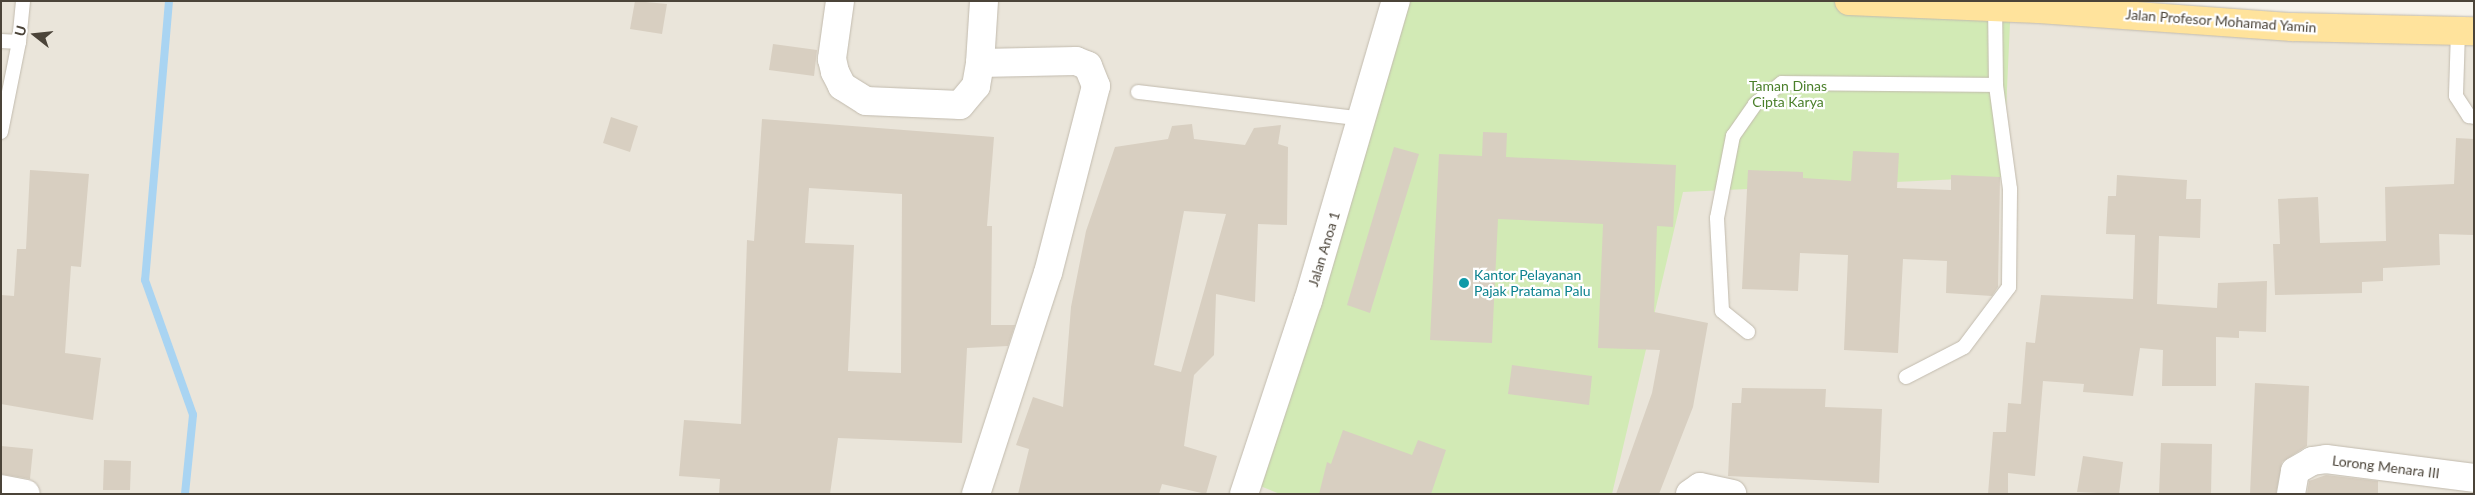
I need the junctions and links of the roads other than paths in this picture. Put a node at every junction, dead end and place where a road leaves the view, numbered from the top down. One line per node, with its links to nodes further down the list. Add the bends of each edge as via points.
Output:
1 (23, 1): 9 (lane)
2 (840, 1): 10 (street, via 832,59 835,72 842,86 866,101 960,105 976,86)
3 (984, 1): 10 (street)
4 (1396, 1): 14 (street, Jalan Anoa 1)
5 (1849, 1): 6 (main road, Jalan Profesor Mohamad Yamin)
6 (1995, 8): 7 (main road, Jalan Profesor Mohamad Yamin, via 2292,27); 11 (lane)
7 (2466, 31): 13 (lane, via 2456,96 2469,116)
8 (1, 41): 9 (lane)
9 (19, 42): 15 (lane)
10 (980, 63): 21 (street, via 1076,61 1088,66 1096,86 1048,273)
11 (1996, 85): 16 (lane, via 1782,83 1755,104 1733,136 1717,218 1722,311); 17 (lane, via 2010,188 2009,287 1964,347)
12 (1138, 92): 14 (lane)
13 (2474, 117)
14 (1363, 119): 22 (street, Jalan Anoa 1)
15 (1, 132)
16 (1748, 332)
17 (1906, 376)
18 (2474, 478): 25 (street, Lorong Menara III, via 2326,459 2307,462 2295,470)
19 (1, 489): 20 (street)
20 (26, 494)
21 (976, 494)
22 (1244, 494)
23 (1690, 494): 24 (street, via 1700,487)
24 (1732, 494)
25 (2291, 494)

